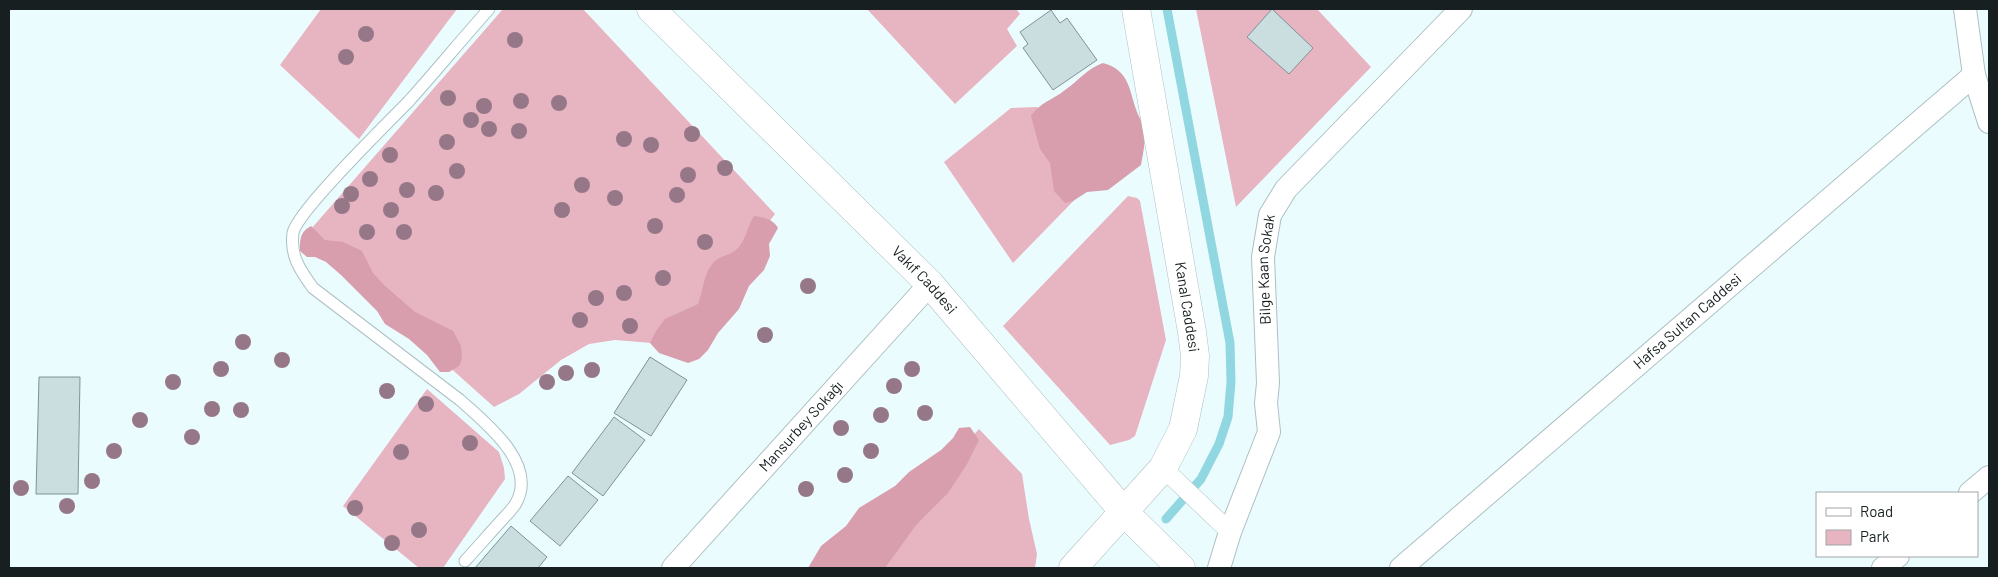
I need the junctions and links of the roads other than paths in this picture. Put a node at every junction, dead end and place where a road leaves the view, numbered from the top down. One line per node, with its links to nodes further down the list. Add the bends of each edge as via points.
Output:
1 (489, 9): 15 (lane, via 409,101 320,195 294,231 293,254 313,288 460,400 514,456 522,488 516,504)
2 (651, 9): 8 (street, Vakıf Caddesi)
3 (1136, 9): 9 (street, Kanal Caddesi, via 1195,356 1190,401 1182,429)
4 (1461, 9): 13 (street, Bilge Kaan Sokak, via 1286,188 1270,216 1263,257 1269,432)
5 (1965, 9): 6 (street)
6 (1974, 75): 7 (street); 20 (street, Hafsa Sultan Caddesi)
7 (1989, 122)
8 (930, 284): 12 (street, Vakıf Caddesi); 16 (street, Mansurbey Sokağı)
9 (1162, 468): 12 (street, Kanal Caddesi); 13 (street)
10 (1989, 477): 11 (street)
11 (1971, 492)
12 (1124, 512): 17 (street, Kanal Caddesi); 18 (street, Vakıf Caddesi)
13 (1230, 532): 19 (street, Bilge Kaan Sokak)
14 (1897, 557): 21 (street)
15 (465, 561)
16 (673, 568)
17 (1073, 568)
18 (1181, 568)
19 (1219, 568)
20 (1402, 568)
21 (1884, 568)

